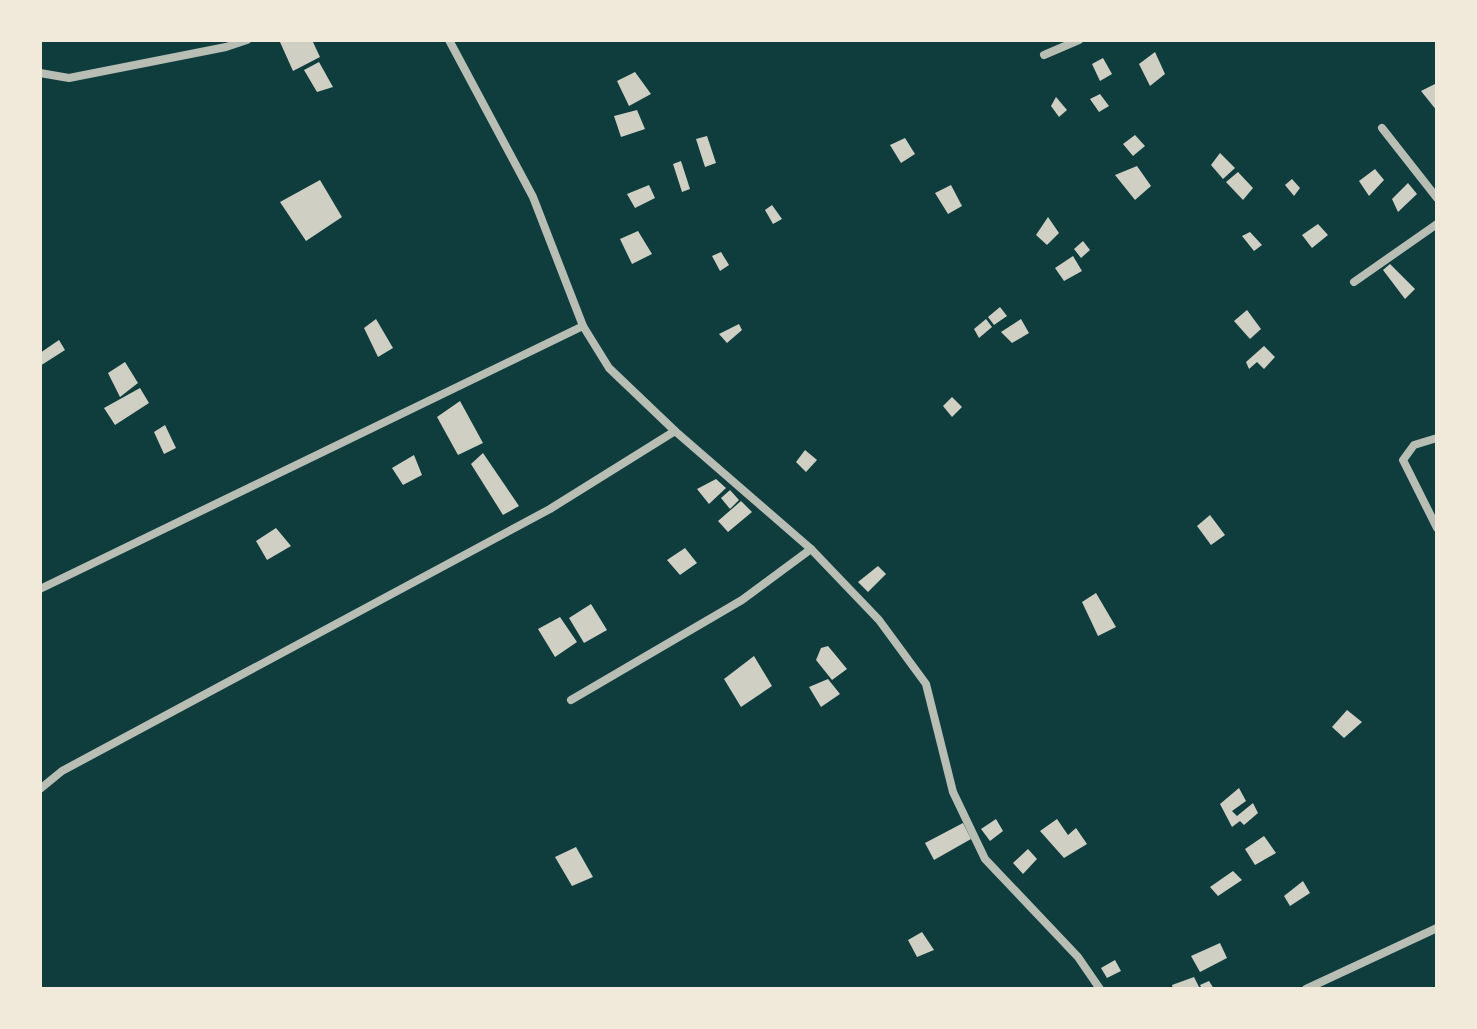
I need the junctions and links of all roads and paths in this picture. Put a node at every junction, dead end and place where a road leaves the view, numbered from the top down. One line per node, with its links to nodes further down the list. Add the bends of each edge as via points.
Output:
1 (247, 40): 5 (street, via 69,78)
2 (449, 40): 10 (street, via 533,197)
3 (1079, 40): 4 (street)
4 (1044, 55)
5 (40, 73)
6 (1382, 128): 7 (street)
7 (1437, 198)
8 (1437, 224): 9 (street)
9 (1354, 282)
10 (583, 326): 11 (street, via 609,368); 15 (street)
11 (675, 431): 14 (street); 17 (street, via 550,509 62,771)
12 (1437, 438): 13 (street, via 1414,445 1403,460)
13 (1437, 528)
14 (811, 549): 16 (street, via 742,600); 19 (street, via 879,620 926,684 953,792 985,859 1078,957)
15 (40, 589)
16 (571, 700)
17 (40, 789)
18 (1437, 928): 20 (street)
19 (1100, 989)
20 (1306, 989)

